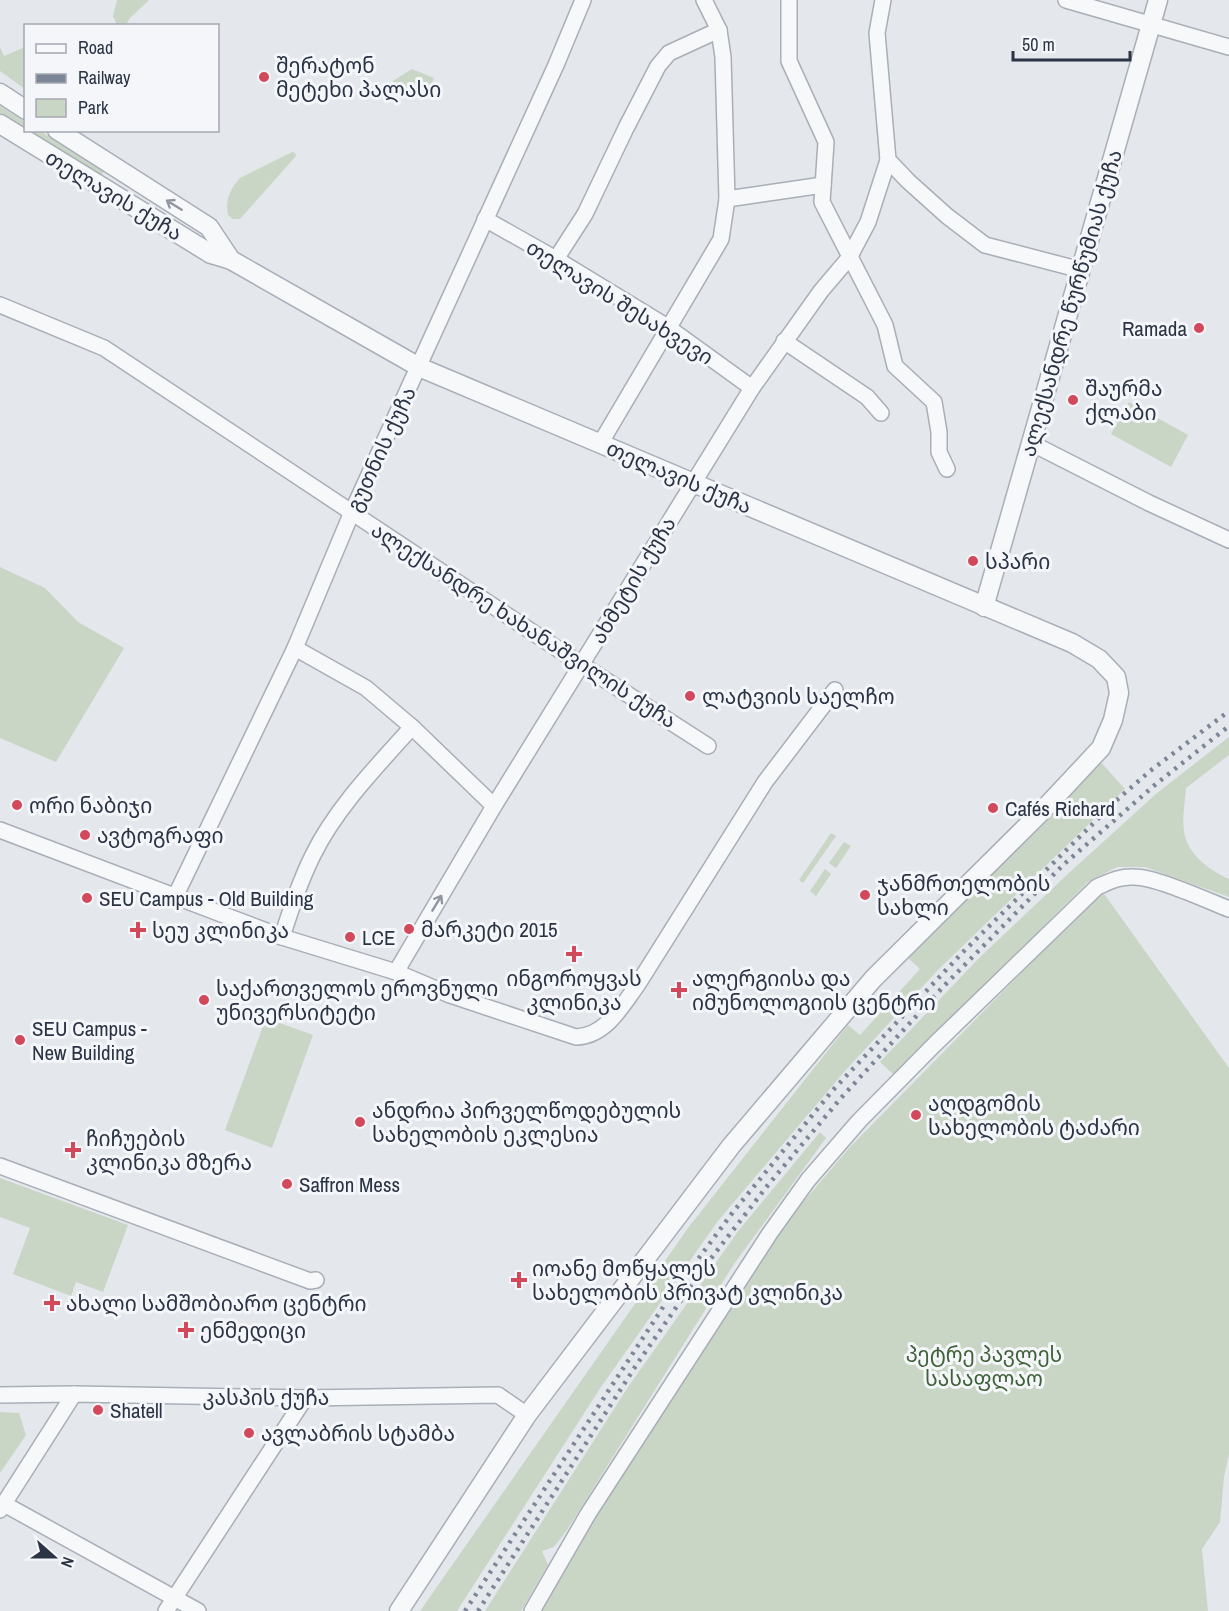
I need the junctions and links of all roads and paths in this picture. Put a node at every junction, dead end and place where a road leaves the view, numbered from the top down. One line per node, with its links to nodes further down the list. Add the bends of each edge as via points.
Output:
1 (583, 0): 17 (street, გუთნის ქუჩა)
2 (704, 0): 8 (street)
3 (789, 0): 15 (street, via 789,61 826,142)
4 (883, 0): 14 (street, via 877,33)
5 (1066, 0): 7 (street)
6 (1158, 0): 7 (street, ალექსანდრე წურწუმიას ქუჩა)
7 (1152, 25): 9 (street); 21 (street, ალექსანდრე წურწუმიას ქუჩა)
8 (719, 30): 16 (street); 19 (street, via 669,53 658,66 585,214)
9 (1229, 46)
10 (0, 93): 11 (street)
11 (24, 109)
12 (0, 124): 20 (street, თელავის ქუჩა, via 211,254)
13 (60, 132): 20 (street, თელავის ქუჩა, one-way to 13, via 209,227)
14 (888, 160): 18 (street, ახმეტის ქუჩა, via 868,222); 21 (street, via 908,182 985,245)
15 (823, 185): 16 (street); 18 (street, via 822,202)
16 (727, 200): 23 (street, via 721,239)
17 (485, 219): 19 (street, თელავის შესახვევი); 25 (street, გუთნის ქუჩა)
18 (849, 258): 24 (street, ახმეტის ქუჩა); 30 (street, via 885,326 894,366 934,402 939,453)
19 (556, 259): 23 (street, თელავის შესახვევი)
20 (231, 260): 25 (street, თელავის ქუჩა)
21 (1081, 270): 28 (street, ალექსანდრე წურწუმიას ქუჩა)
22 (0, 305): 32 (street, ალექსანდრე ხახანაშვილის ქუჩა, via 104,348)
23 (669, 328): 26 (street, თელავის შესახვევი); 29 (street)
24 (784, 341): 26 (street, ახმეტის ქუჩა); 27 (street, via 867,397)
25 (419, 367): 29 (street, თელავის ქუჩა); 32 (street, გუთნის ქუჩა)
26 (752, 388): 31 (street, ახმეტის ქუჩა)
27 (881, 413)
28 (1031, 443): 33 (street); 34 (street, ალექსანდრე წურწუმიას ქუჩა)
29 (600, 444): 31 (street, თელავის ქუჩა)
30 (947, 469)
31 (692, 483): 34 (street, თელავის ქუჩა); 36 (street, ახმეტის ქუჩა)
32 (352, 512): 35 (street, გუთნის ქუჩა); 36 (street, ალექსანდრე ხახანაშვილის ქუჩა)
33 (1229, 540)
34 (984, 607): 51 (street, თელავის ქუჩა, via 1072,643 1099,659 1116,677 1119,693 1101,748 873,979 731,1146)
35 (295, 648): 38 (street, via 366,688); 42 (street, გუთნის ქუჩა)
36 (582, 665): 39 (street, ალექსანდრე ხახანაშვილის ქუჩა); 40 (street, ახმეტის ქუჩა)
37 (835, 690): 45 (street, via 765,782 638,984 615,1016 599,1030 576,1037 450,995)
38 (412, 728): 40 (street); 44 (street, via 351,796 314,853)
39 (708, 746)
40 (494, 806): 45 (street, ახმეტის ქუჩა, one-way to 40)
41 (0, 830): 42 (street)
42 (175, 897): 44 (street)
43 (1229, 909): 56 (street, via 1135,876 1097,887 935,1044 832,1150 770,1233 588,1514)
44 (282, 937): 45 (street)
45 (396, 972)
46 (0, 1166): 47 (street)
47 (316, 1280)
48 (74, 1394): 49 (street, კასპის ქუჩა); 50 (street, კასპის ქუჩა); 52 (street)
49 (0, 1395)
50 (305, 1398): 51 (street, კასპის ქუჩა, via 498,1395); 53 (street)
51 (527, 1415): 55 (street)
52 (2, 1507): 53 (street)
53 (170, 1604): 54 (street)
54 (198, 1611)
55 (399, 1611)
56 (532, 1611)

